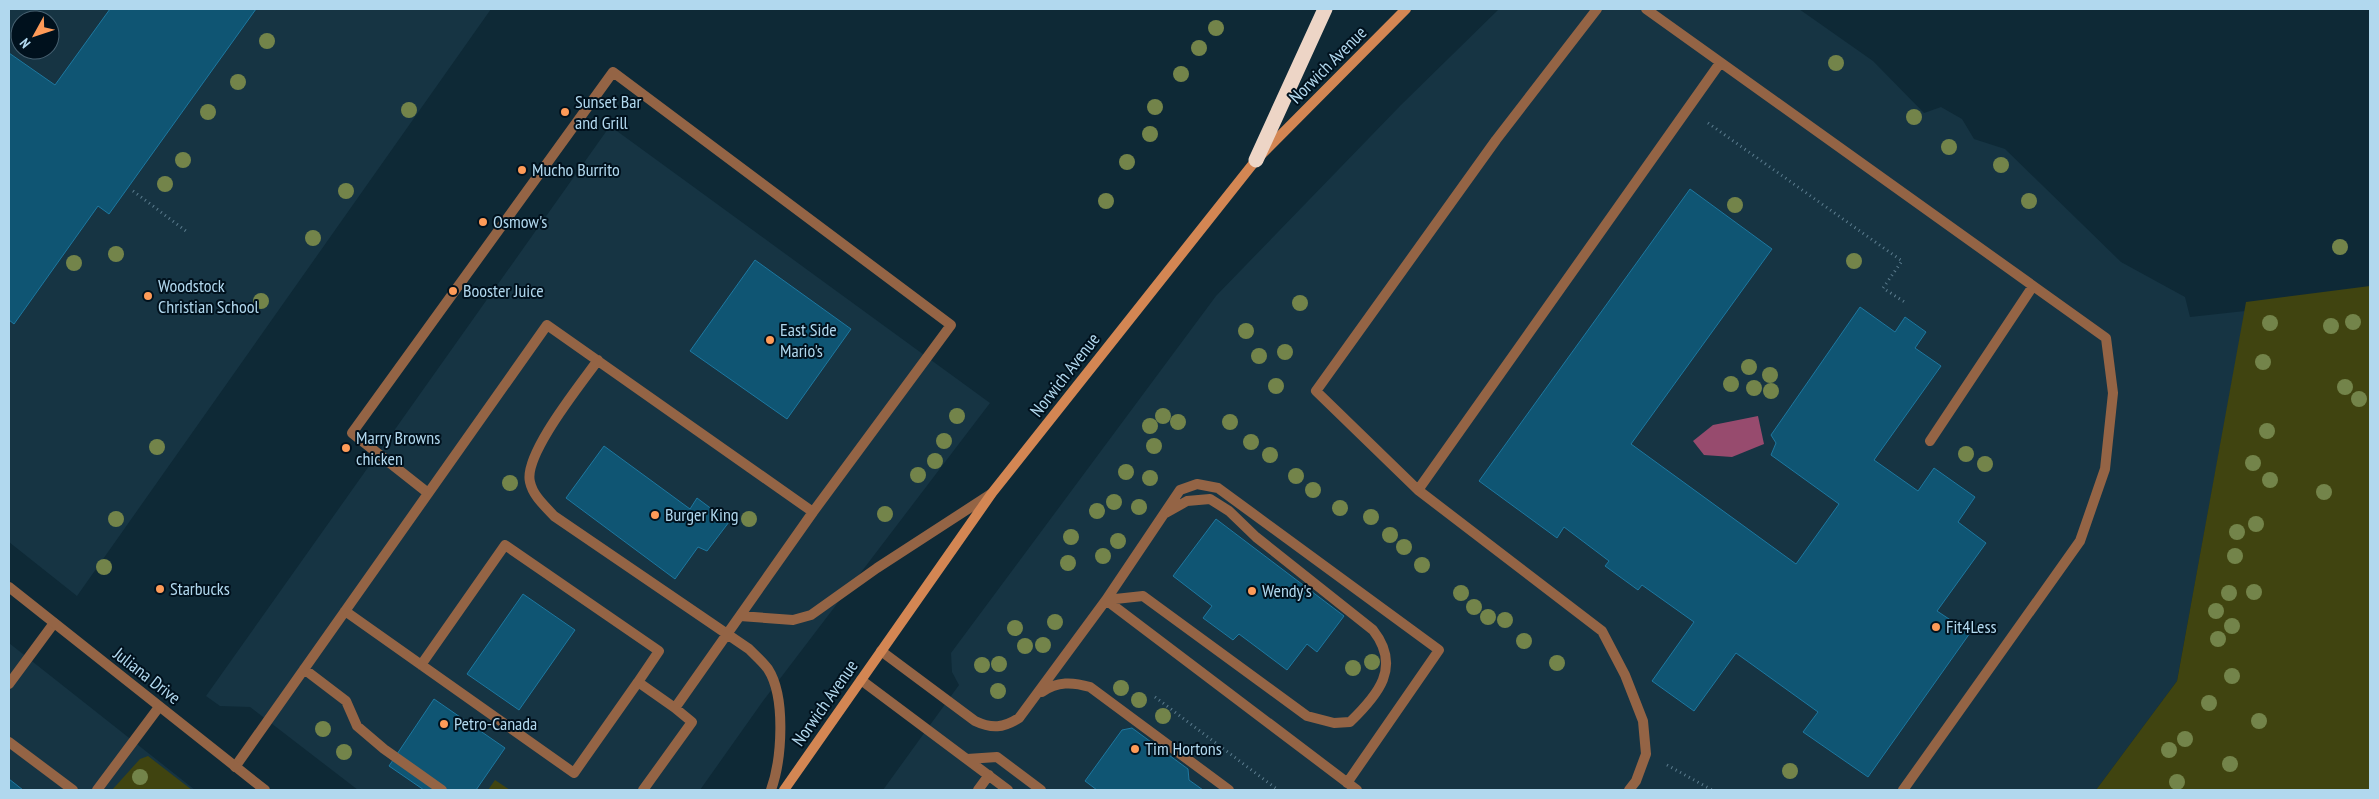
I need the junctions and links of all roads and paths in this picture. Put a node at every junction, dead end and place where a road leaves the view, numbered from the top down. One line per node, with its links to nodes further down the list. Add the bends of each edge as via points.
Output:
1 (1325, 9): 7 (highway)
2 (1406, 9): 7 (main road, Norwich Avenue)
3 (1596, 9): 14 (street, via 1496,140 1316,390)
4 (1646, 9): 5 (street)
5 (1720, 63): 6 (street); 10 (street)
6 (1687, 108): 11 (path, via 1902,261 1883,288); 14 (street)
7 (1256, 160): 16 (main road, Norwich Avenue)
8 (133, 191): 9 (path)
9 (186, 232)
10 (2033, 286): 13 (street); 56 (street, via 2106,338 2113,393 2105,469 2080,541)
11 (1906, 303)
12 (598, 360): 15 (street, via 547,325); 17 (street); 24 (street, via 542,439 530,463 529,481 538,499 554,516)
13 (1930, 441)
14 (1418, 490): 36 (street, via 1602,631 1644,721)
15 (428, 493): 17 (street, via 352,433 613,72 951,325); 21 (street)
16 (992, 493): 22 (street, via 811,615 793,620); 25 (main road, Norwich Avenue)
17 (813, 512): 22 (street)
18 (1164, 514): 20 (street); 20 (street, via 1187,501 1210,499 1229,511 1256,537 1373,630 1382,640 1385,679 1371,702 1350,722 1334,723 1307,716 1143,596); 40 (street, via 1180,490 1197,484 1218,488 1439,650)
19 (9, 587): 23 (street, Juliana Drive)
20 (1106, 600): 31 (street); 40 (street)
21 (345, 611): 26 (street); 27 (street)
22 (740, 616): 24 (street)
23 (54, 623): 30 (street); 33 (street, Juliana Drive)
24 (727, 634): 34 (street); 46 (street, via 749,649 768,669 781,706 778,772)
25 (881, 651): 28 (main road, Norwich Avenue); 31 (street, via 975,721 987,726 999,727 1014,721)
26 (421, 665): 29 (street, via 574,773); 29 (street, via 505,545 659,651)
27 (304, 670): 38 (street); 44 (street, via 346,701 357,726)
28 (861, 680): 37 (street); 47 (main road, Norwich Avenue)
29 (638, 682): 34 (street)
30 (9, 684)
31 (1038, 695): 51 (street, via 1049,687 1064,683 1074,682 1090,687)
32 (1154, 697): 52 (path)
33 (159, 706): 38 (street, Juliana Drive); 42 (street)
34 (675, 708): 45 (street, via 692,722)
35 (9, 742): 41 (street)
36 (1646, 754): 54 (street); 55 (path)
37 (967, 759): 39 (street); 50 (street, via 997,757)
38 (235, 767): 43 (street, Juliana Drive)
39 (989, 775): 48 (street); 49 (street)
40 (1346, 782): 53 (street)
41 (73, 790)
42 (97, 790)
43 (265, 790)
44 (442, 790)
45 (643, 790)
46 (771, 790)
47 (784, 790)
48 (978, 790)
49 (1008, 790)
50 (1041, 790)
51 (1229, 790)
52 (1278, 790)
53 (1357, 790)
54 (1629, 790)
55 (1712, 790)
56 (1903, 790)

